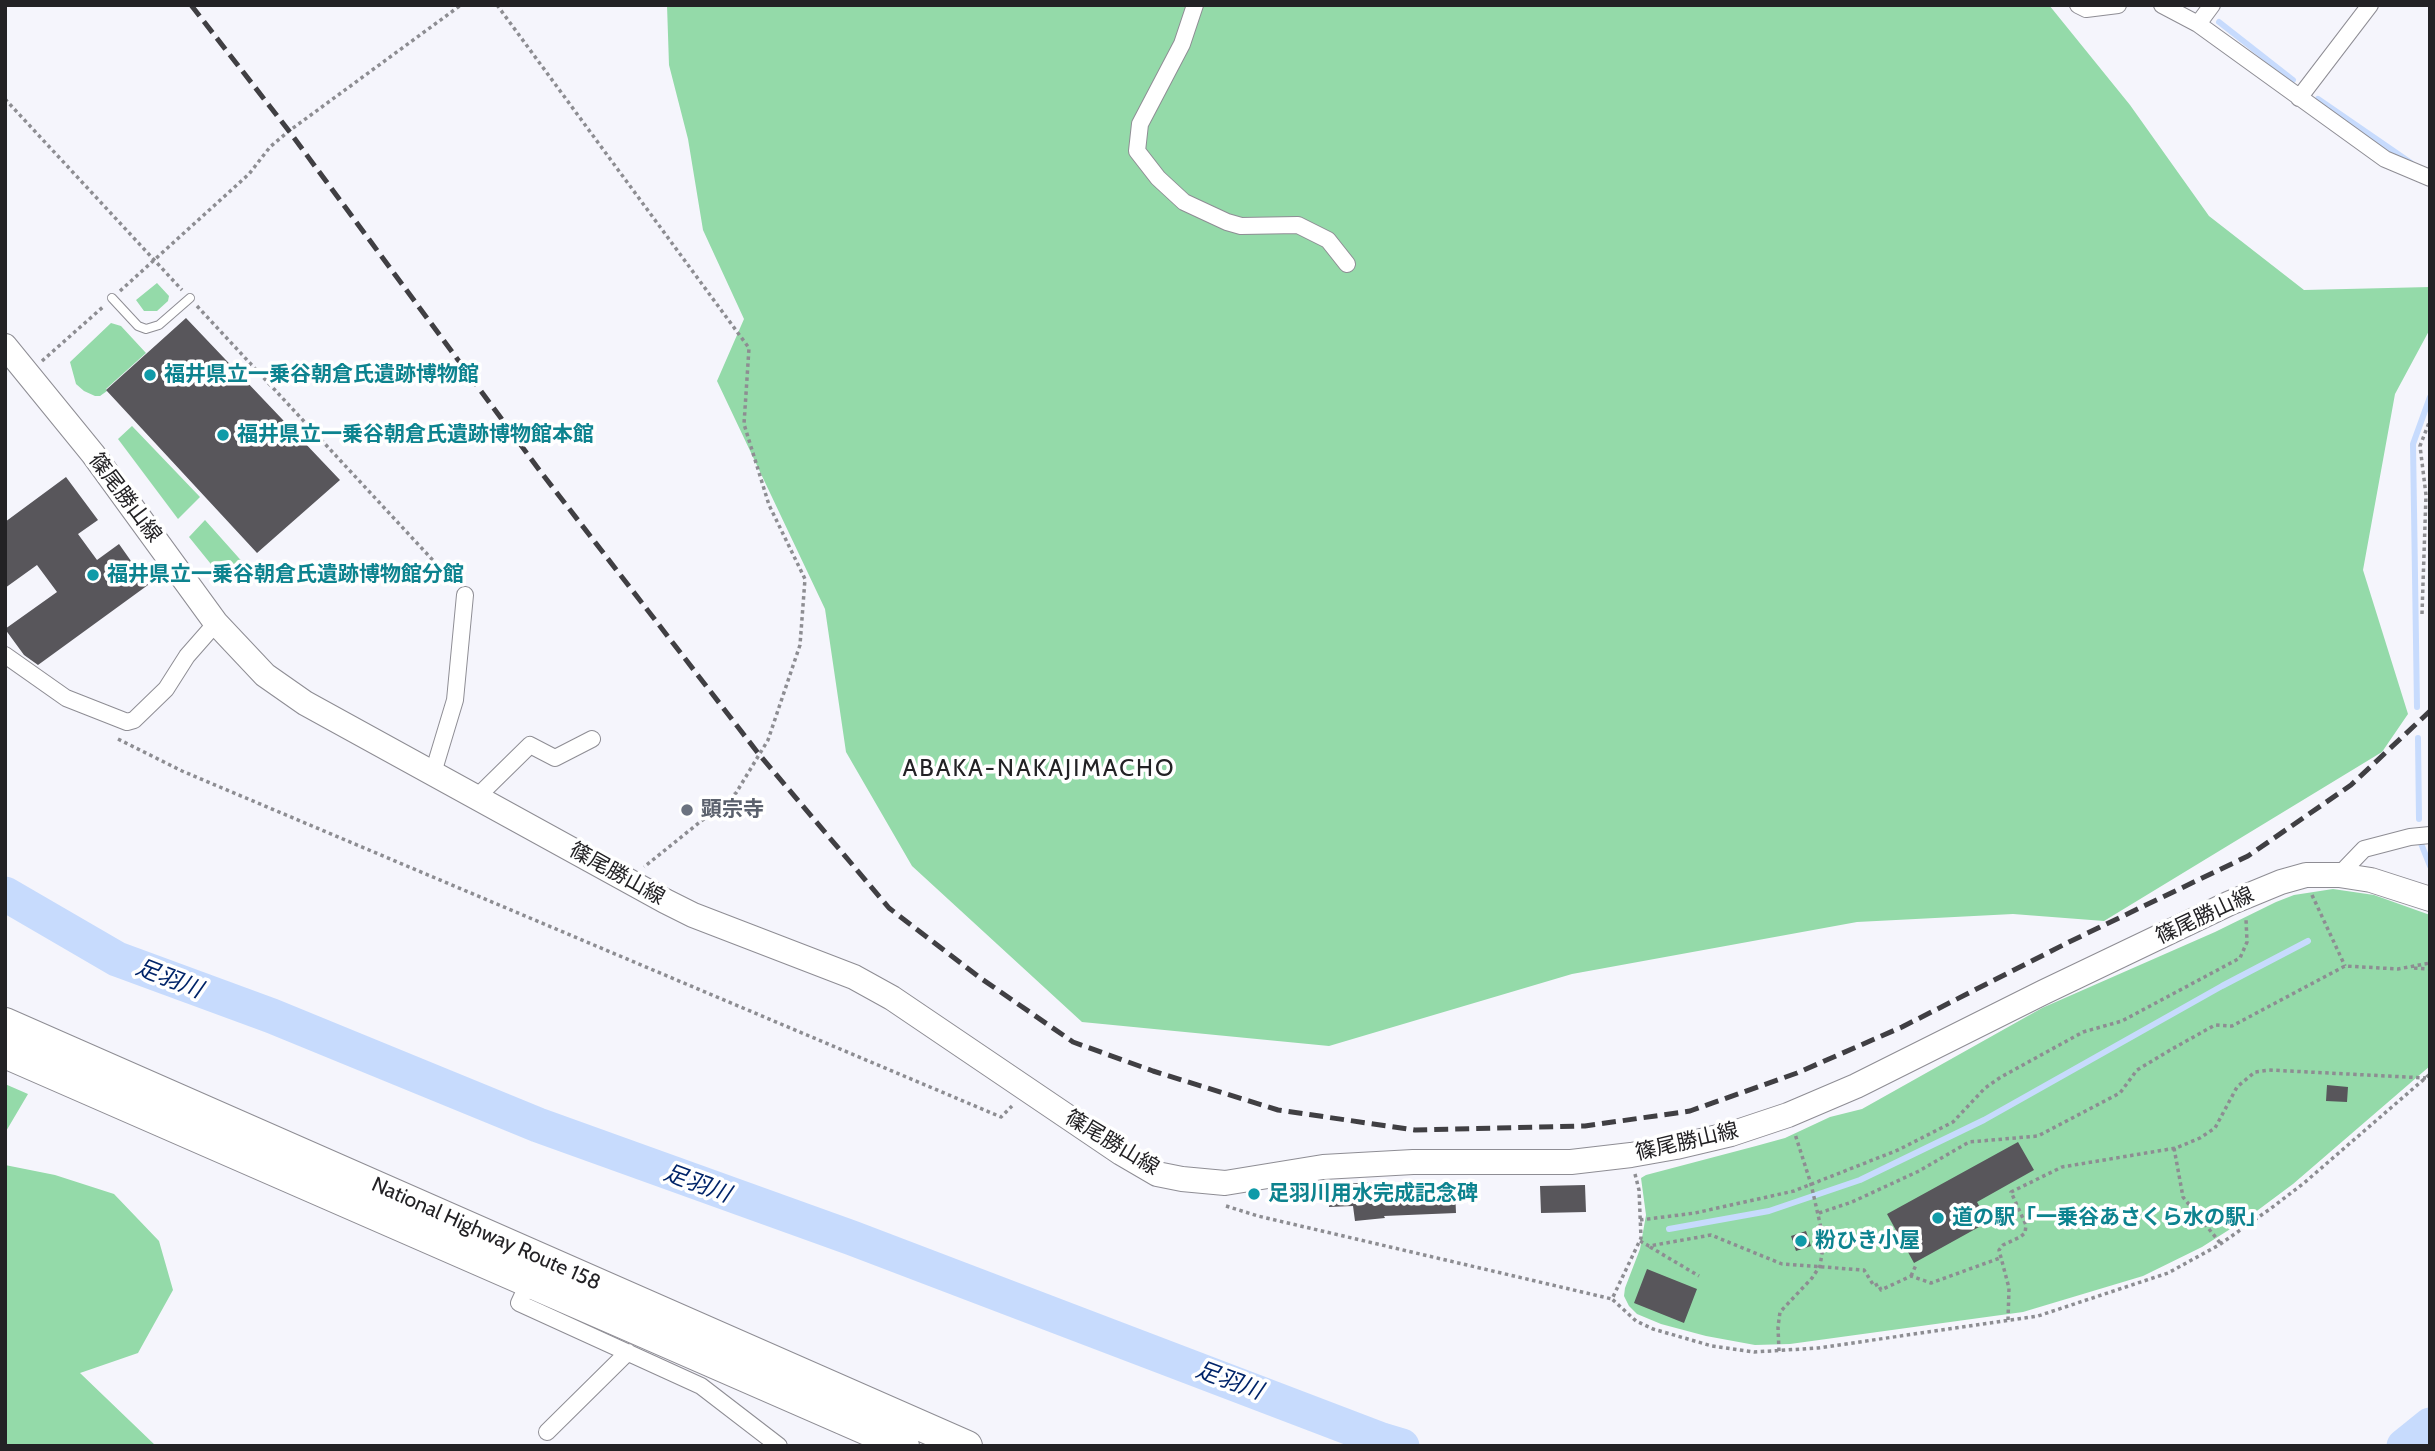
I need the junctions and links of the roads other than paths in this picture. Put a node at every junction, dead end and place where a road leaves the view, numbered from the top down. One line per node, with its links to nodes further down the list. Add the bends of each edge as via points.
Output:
1 (1195, 5): 10 (street, via 1182,44 1140,124 1137,150 1184,202 1241,226 1298,225 1328,240)
2 (2078, 5): 3 (street, via 2086,9)
3 (2118, 5)
4 (2162, 5): 7 (street)
5 (2211, 5): 7 (street)
6 (2370, 5): 8 (street)
7 (2198, 24): 8 (street)
8 (2299, 98): 9 (street, via 2385,159)
9 (2430, 178)
10 (1347, 264)
11 (112, 298): 12 (lane, via 146,329 163,322)
12 (190, 299)
13 (5, 346): 15 (main road, 篠尾勝山線, via 93,454)
14 (466, 595): 18 (street, via 455,699)
15 (216, 623): 16 (street, via 166,689 127,722 66,698); 18 (main road, 篠尾勝山線, via 265,675 305,703)
16 (5, 655)
17 (592, 739): 19 (street, via 555,758 530,745)
18 (433, 773): 19 (main road, 篠尾勝山線)
19 (476, 798): 21 (main road, 篠尾勝山線, via 692,915 854,977 1157,1174 1225,1183 1323,1167 1557,1162 1631,1155 1720,1136 1788,1115 1856,1086 2245,896 2306,875)
20 (2430, 835): 21 (street, via 2364,849)
21 (2339, 874): 22 (main road, 篠尾勝山線)
22 (2430, 899)
23 (5, 1023): 25 (highway, National Highway Route 158)
24 (5, 1053): 25 (highway, National Highway Route 158)
25 (534, 1270): 26 (street, via 519,1303); 29 (highway, National Highway Route 158); 30 (highway, National Highway Route 158)
26 (628, 1352): 27 (street); 28 (street, via 701,1386)
27 (547, 1432)
28 (779, 1446)
29 (904, 1446)
30 (967, 1446)

